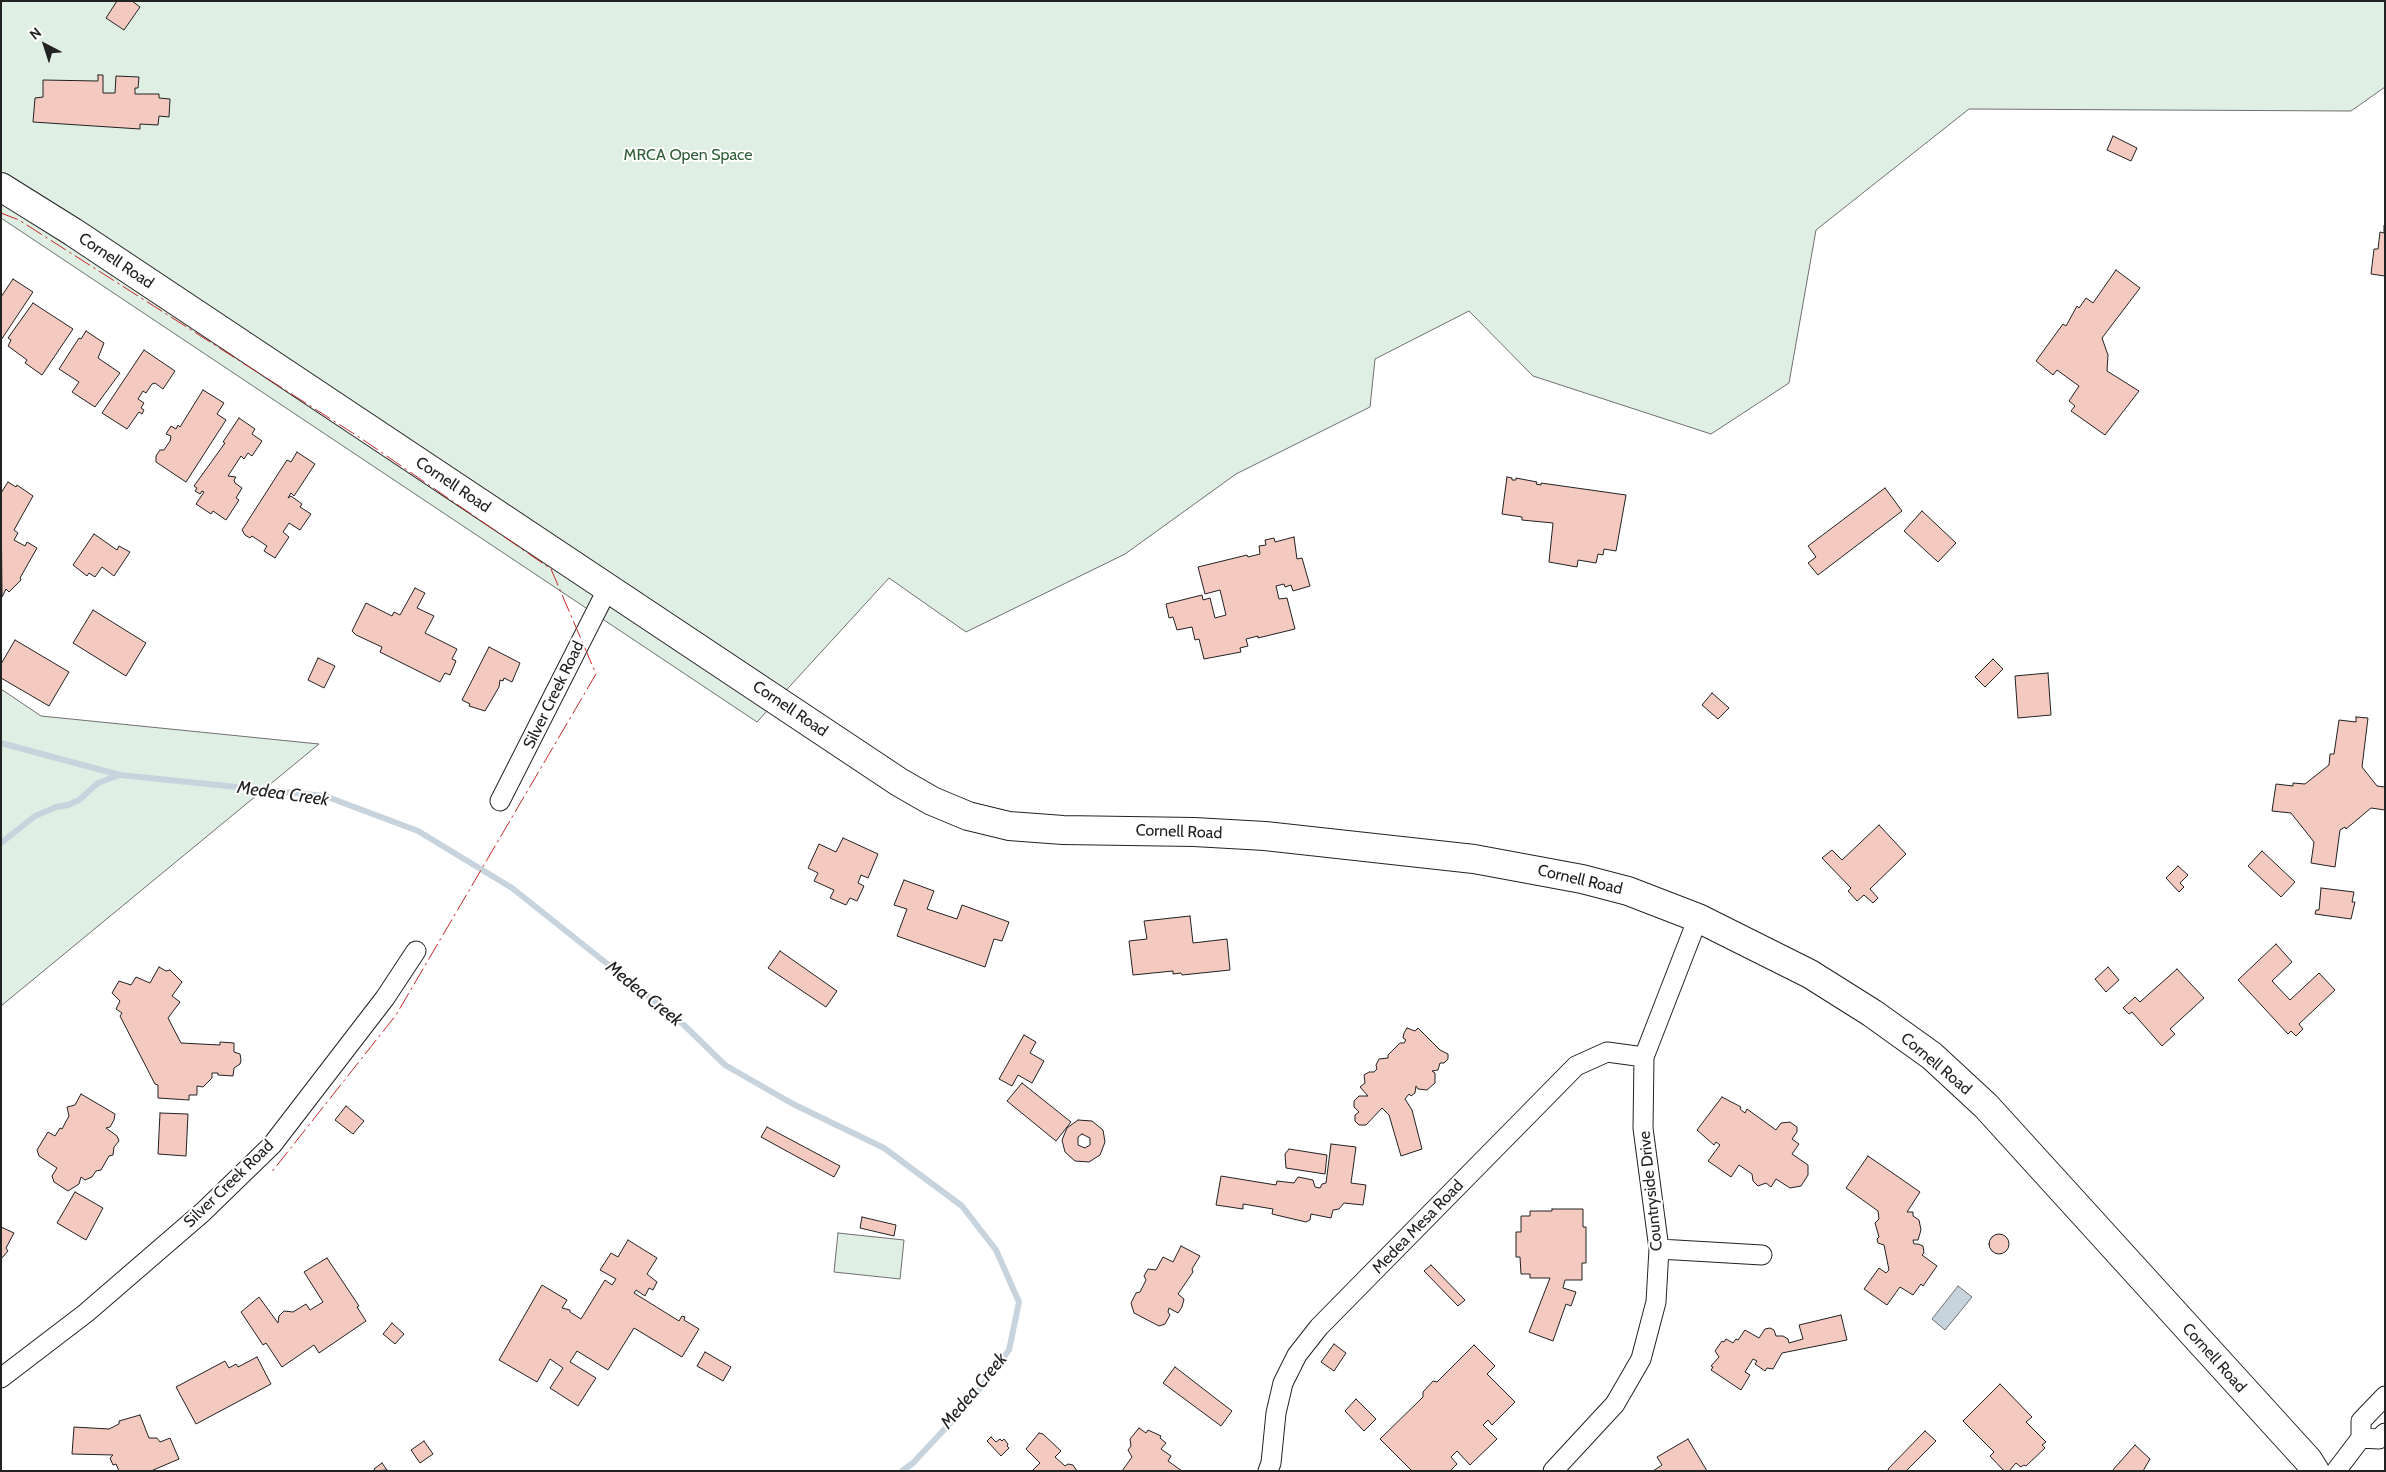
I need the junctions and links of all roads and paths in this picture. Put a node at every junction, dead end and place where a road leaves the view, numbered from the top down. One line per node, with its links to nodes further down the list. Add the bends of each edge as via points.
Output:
1 (1, 187): 2 (main road, Cornell Road)
2 (608, 588): 3 (street, Silver Creek Road); 4 (main road, Cornell Road, via 899,782 968,816 1009,826 1265,836 1474,859 1628,891)
3 (500, 801)
4 (1698, 918): 6 (street, Countryside Drive); 15 (main road, Cornell Road, via 1810,974 1932,1056 1986,1106)
5 (416, 951): 9 (street, Silver Creek Road, via 385,998 272,1144 203,1212 108,1294)
6 (1644, 1058): 7 (street, Countryside Drive, via 1643,1128); 13 (street, Medea Mesa Road, via 1607,1052 1576,1066 1319,1328 1297,1355 1284,1383 1276,1412)
7 (1659, 1249): 8 (street); 14 (street, Countryside Drive, via 1656,1302 1641,1359 1614,1404)
8 (1762, 1255)
9 (1, 1378)
10 (2385, 1396): 12 (street, via 2361,1421)
11 (2385, 1433): 12 (street, via 2379,1439)
12 (2361, 1438): 16 (street)
13 (1268, 1471)
14 (1552, 1471)
15 (2314, 1471)
16 (2336, 1471)

